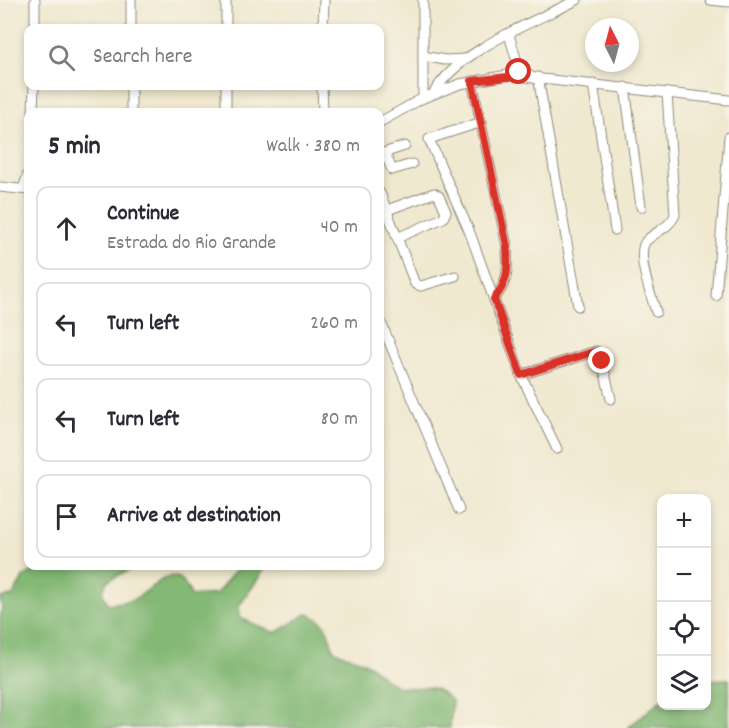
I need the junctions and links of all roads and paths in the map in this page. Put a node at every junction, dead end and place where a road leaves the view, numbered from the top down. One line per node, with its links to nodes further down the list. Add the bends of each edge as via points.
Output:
1 (35, 0): 9 (street)
2 (131, 0): 10 (street)
3 (226, 0): 11 (street)
4 (324, 0): 12 (street)
5 (423, 0): 14 (street)
6 (577, 0): 13 (street)
7 (710, 0): 8 (street)
8 (729, 2)
9 (35, 24)
10 (131, 24)
11 (226, 24)
12 (323, 24)
13 (509, 35): 15 (street); 16 (street)
14 (423, 56): 15 (street); 27 (street)
15 (465, 59): 25 (street, via 446,74)
16 (517, 72): 17 (street); 18 (street)
17 (534, 76): 19 (street); 50 (street)
18 (472, 81): 25 (street); 34 (street)
19 (593, 84): 20 (street); 45 (street)
20 (625, 87): 26 (street); 43 (street)
21 (34, 90): 29 (street)
22 (131, 90): 30 (street)
23 (226, 90): 31 (street)
24 (322, 90): 32 (street)
25 (433, 93): 27 (street)
26 (667, 93): 28 (street); 51 (street, via 675,215 642,247)
27 (423, 98): 33 (street)
28 (729, 100)
29 (33, 108)
30 (131, 108)
31 (226, 108)
32 (323, 108)
33 (384, 120)
34 (482, 123): 49 (street, via 509,273); 49 (street, via 429,139 459,204)
35 (729, 137): 48 (street)
36 (405, 146): 37 (street)
37 (384, 152)
38 (384, 157): 39 (street, via 392,171)
39 (412, 164)
40 (0, 187): 41 (street)
41 (24, 189)
42 (384, 203): 44 (street)
43 (641, 207)
44 (387, 210): 46 (street); 46 (street, via 434,194 439,196 446,212 443,218)
45 (615, 230)
46 (397, 238): 47 (street, via 415,284 421,286)
47 (455, 276)
48 (716, 296)
49 (494, 299): 53 (street)
50 (578, 306)
51 (656, 312)
52 (384, 330): 56 (street)
53 (521, 375): 54 (street, via 596,351); 55 (street)
54 (611, 399)
55 (557, 449)
56 (459, 510)

